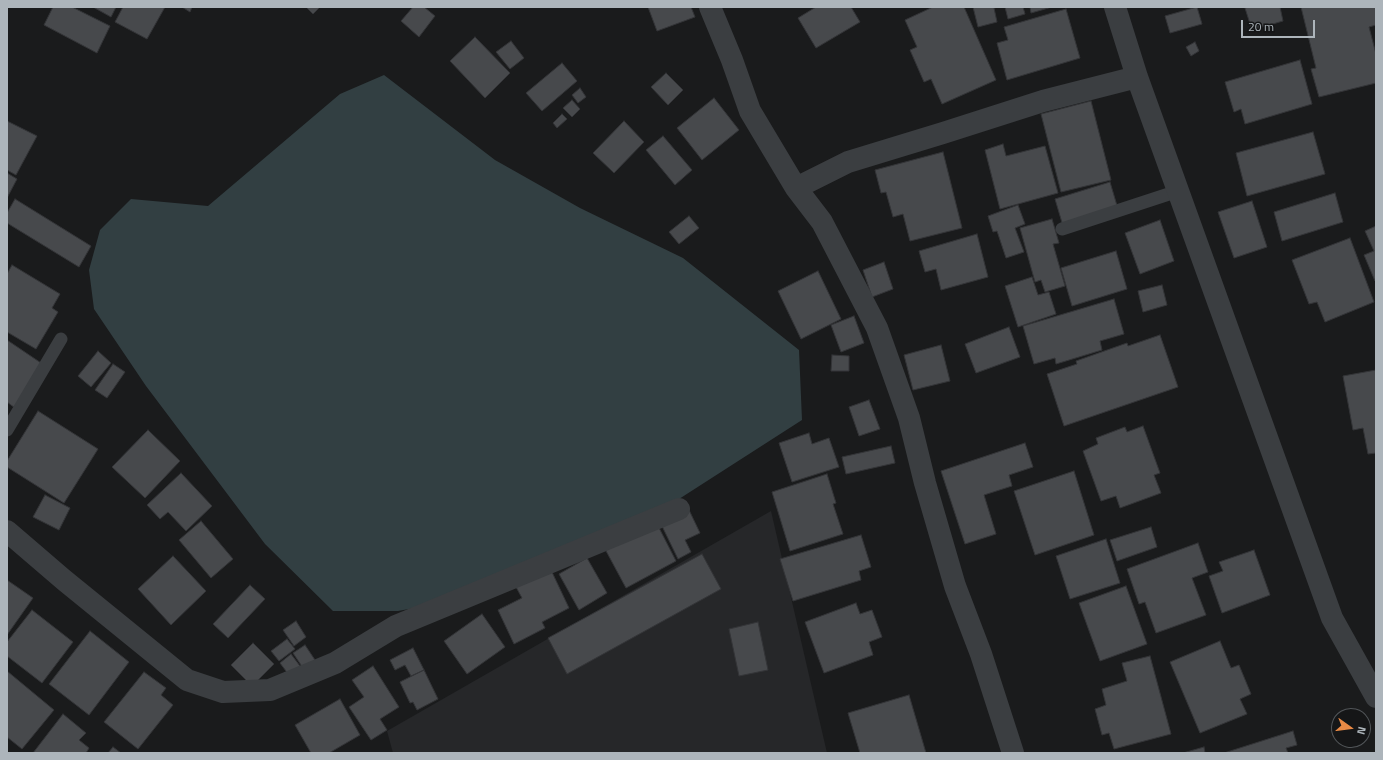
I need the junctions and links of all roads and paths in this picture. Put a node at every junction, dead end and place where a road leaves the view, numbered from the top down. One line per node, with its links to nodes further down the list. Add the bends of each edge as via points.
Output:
1 (710, 7): 4 (street, via 750,111)
2 (1115, 7): 3 (street)
3 (1136, 77): 4 (street, via 1043,101 848,162); 5 (street)
4 (796, 188): 12 (street, via 822,222 877,328 909,418 955,586 981,654)
5 (1178, 191): 6 (lane); 11 (street, via 1332,618)
6 (1062, 229)
7 (61, 339): 8 (lane)
8 (7, 430)
9 (679, 509): 10 (street, via 396,626 335,663 270,690 223,692 187,680)
10 (7, 530)
11 (1376, 697)
12 (1013, 753)

